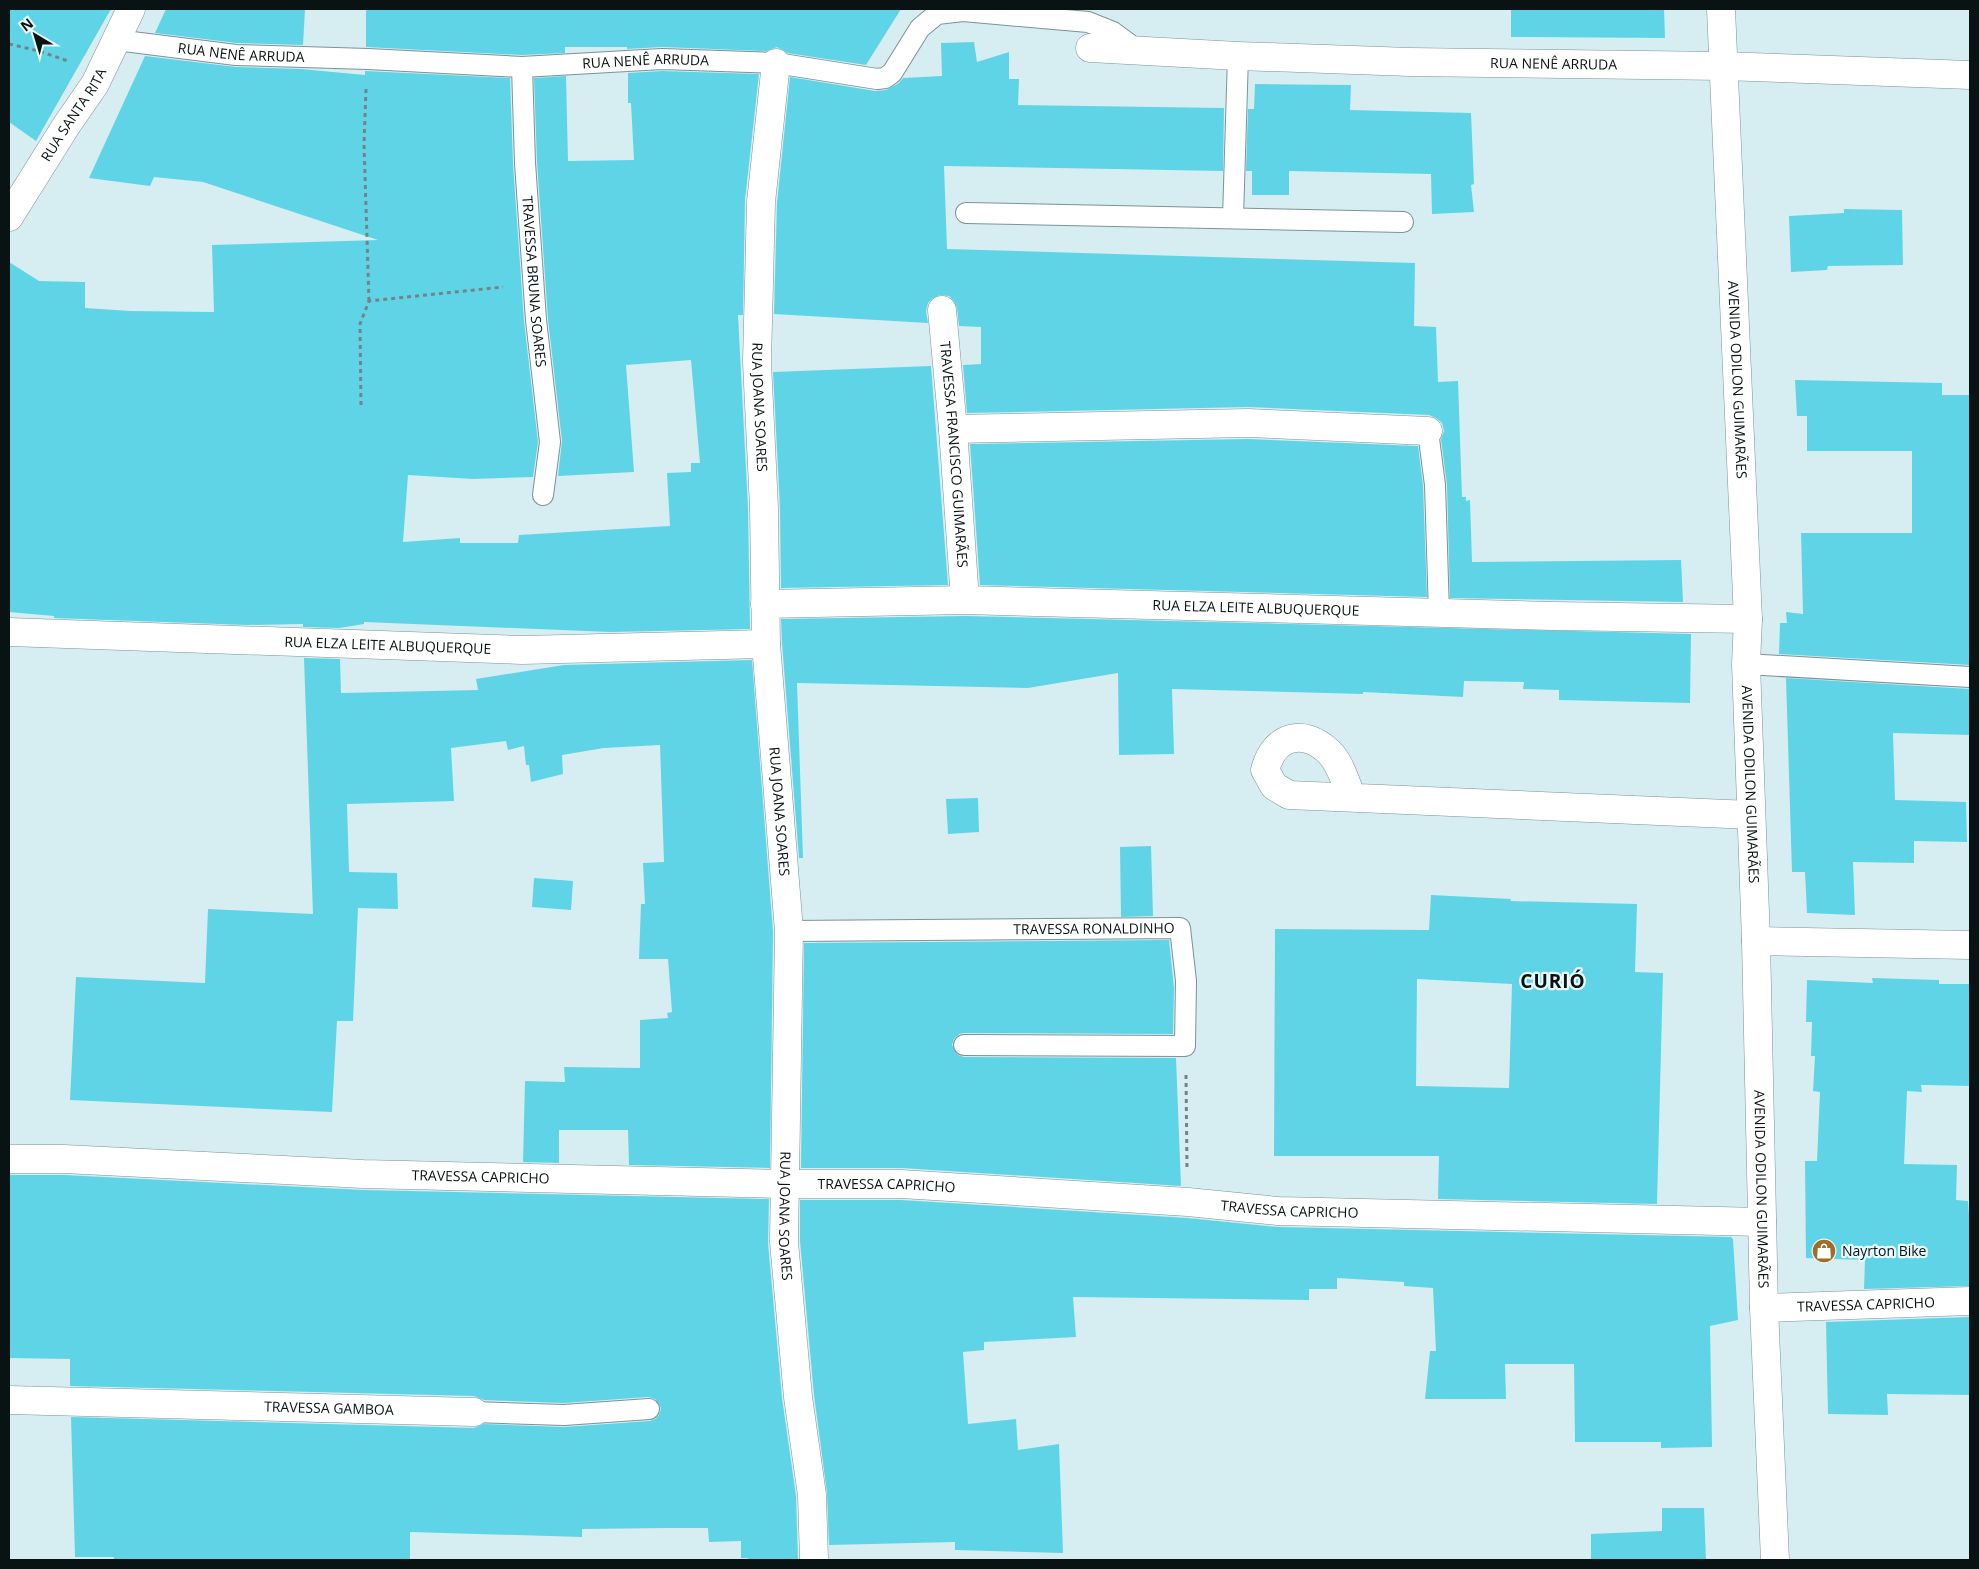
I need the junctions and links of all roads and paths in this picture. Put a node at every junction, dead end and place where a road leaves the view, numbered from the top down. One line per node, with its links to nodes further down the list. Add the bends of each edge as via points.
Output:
1 (131, 9): 3 (street, RUA SANTA RITA)
2 (1721, 9): 10 (street, AVENIDA ODILON GUIMARÃES)
3 (116, 40): 8 (lane, RUA NENÊ ARRUDA, via 236,55); 12 (street, RUA SANTA RITA)
4 (9, 44): 12 (path)
5 (1090, 48): 6 (street, RUA NENÊ ARRUDA)
6 (1136, 49): 7 (street, RUA NENÊ ARRUDA); 9 (lane, RUA NENÊ ARRUDA, via 1113,32 1088,22 964,11 937,14 920,28 892,74 885,78)
7 (1238, 56): 10 (street, RUA NENÊ ARRUDA); 16 (lane)
8 (368, 59): 11 (lane, RUA NENÊ ARRUDA); 19 (path, via 364,144)
9 (776, 63): 11 (lane, RUA NENÊ ARRUDA, via 662,58); 26 (street, RUA JOANA SOARES, via 762,202 757,362)
10 (1723, 66): 13 (street, RUA NENÊ ARRUDA); 28 (street, AVENIDA ODILON GUIMARÃES)
11 (522, 67): 18 (lane, TRAVESSA BRUNA SOARES, via 524,163)
12 (100, 73): 15 (street, RUA SANTA RITA)
13 (1970, 75)
14 (966, 213): 16 (lane)
15 (9, 217)
16 (1233, 218): 17 (lane)
17 (1402, 222)
18 (533, 284): 19 (path); 24 (lane, TRAVESSA BRUNA SOARES, via 550,442)
19 (369, 301): 21 (path, via 360,324)
20 (942, 310): 22 (street, TRAVESSA FRANCISCO GUIMARÃES)
21 (361, 405)
22 (953, 429): 23 (street, via 1248,423); 25 (street, TRAVESSA FRANCISCO GUIMARÃES)
23 (1428, 431): 27 (lane, via 1435,485)
24 (543, 495)
25 (965, 600): 26 (street, RUA ELZA LEITE ALBUQUERQUE); 27 (street, RUA ELZA LEITE ALBUQUERQUE)
26 (765, 604): 30 (street, RUA JOANA SOARES)
27 (1438, 613): 28 (street, RUA ELZA LEITE ALBUQUERQUE)
28 (1748, 619): 31 (street, AVENIDA ODILON GUIMARÃES)
29 (9, 632): 30 (street, RUA ELZA LEITE ALBUQUERQUE, via 522,650)
30 (766, 644): 35 (street, RUA JOANA SOARES)
31 (1746, 664): 32 (lane); 34 (street, AVENIDA ODILON GUIMARÃES)
32 (1970, 677)
33 (1352, 797): 34 (street)
34 (1751, 815): 36 (street, AVENIDA ODILON GUIMARÃES)
35 (789, 931): 39 (lane, TRAVESSA RONALDINHO, via 1180,928 1186,981); 41 (street, RUA JOANA SOARES)
36 (1756, 941): 37 (street); 43 (street, AVENIDA ODILON GUIMARÃES)
37 (1970, 945)
38 (964, 1045): 39 (lane)
39 (1185, 1046): 42 (path)
40 (9, 1159): 41 (street, TRAVESSA CAPRICHO, via 363,1174)
41 (786, 1184): 42 (street, TRAVESSA CAPRICHO, via 901,1184); 49 (street, RUA JOANA SOARES, via 784,1242 798,1397 812,1494)
42 (1188, 1202): 43 (street, TRAVESSA CAPRICHO, via 1278,1211)
43 (1762, 1222): 45 (street, AVENIDA ODILON GUIMARÃES)
44 (1970, 1301): 45 (street, TRAVESSA CAPRICHO)
45 (1764, 1308): 50 (street, AVENIDA ODILON GUIMARÃES)
46 (9, 1400): 48 (street, TRAVESSA GAMBOA)
47 (649, 1409): 48 (lane, TRAVESSA GAMBOA, via 564,1415)
48 (474, 1412)
49 (814, 1560)
50 (1775, 1560)

